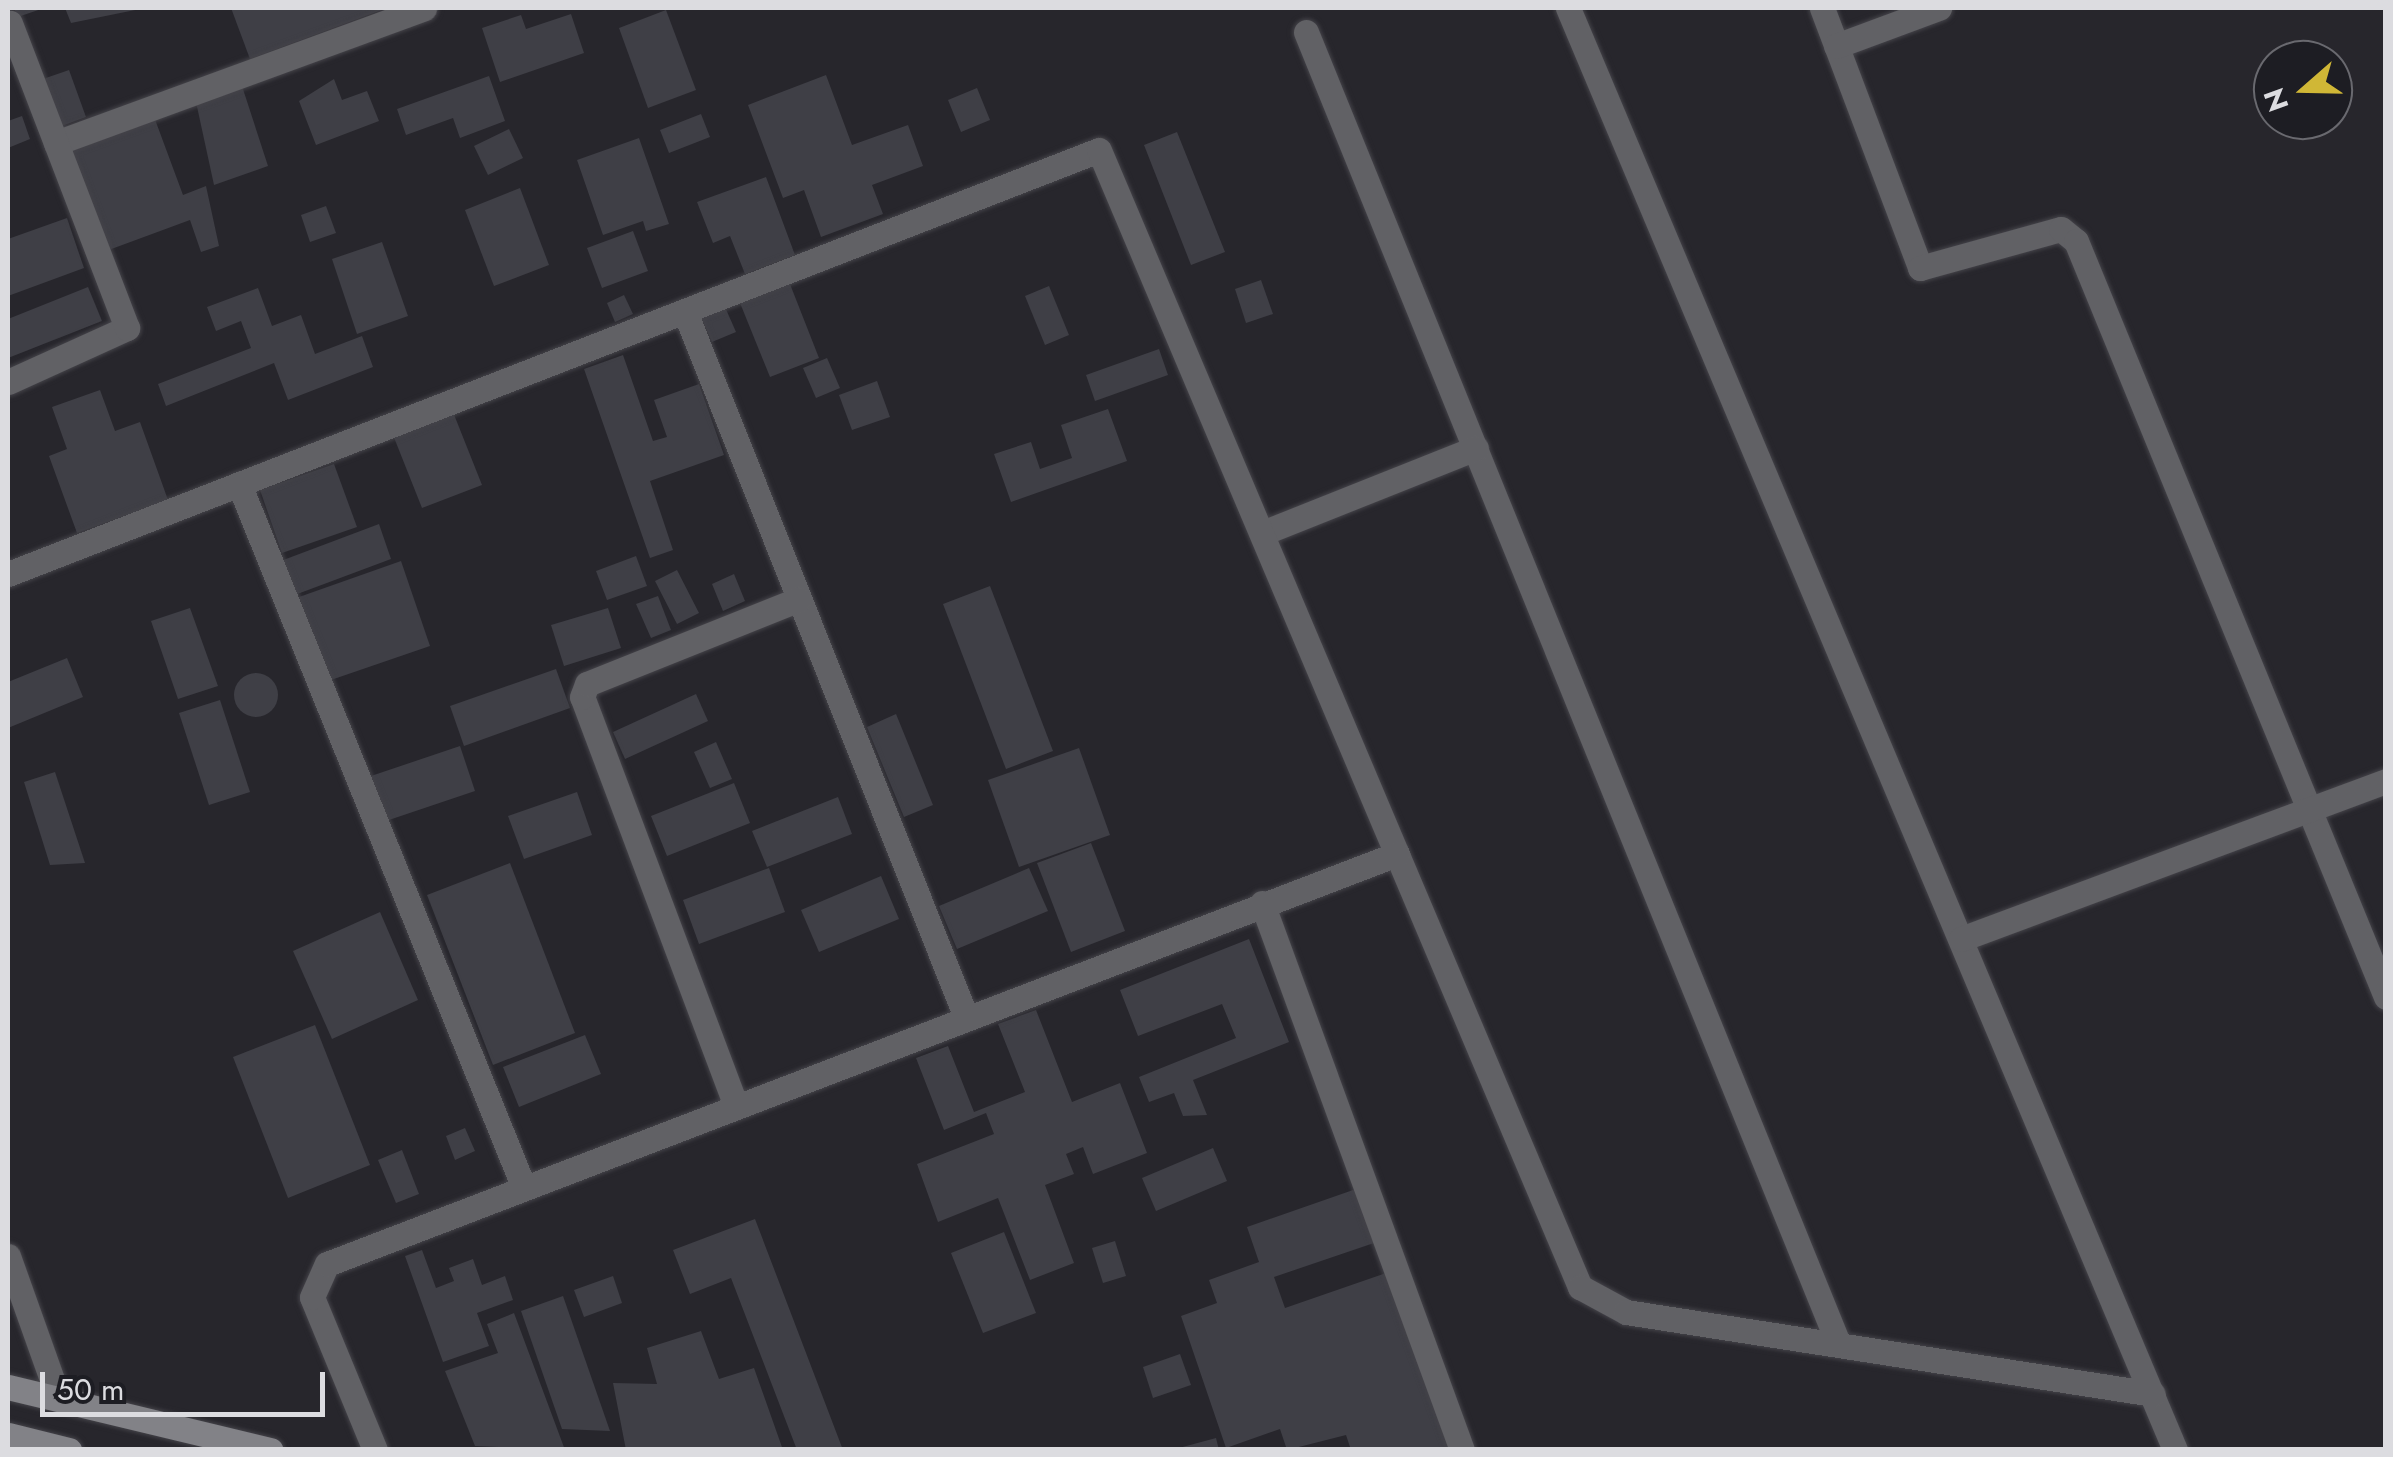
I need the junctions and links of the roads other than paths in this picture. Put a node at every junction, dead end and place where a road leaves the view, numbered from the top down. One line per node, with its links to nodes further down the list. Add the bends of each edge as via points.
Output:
1 (424, 8): 8 (street)
2 (1568, 8): 20 (street)
3 (1822, 8): 7 (street)
4 (1939, 8): 7 (street)
5 (10, 22): 8 (street)
6 (1306, 32): 11 (street)
7 (1836, 46): 17 (street, via 1920,268 2060,228 2076,241)
8 (56, 144): 10 (street, via 127,328)
9 (684, 312): 12 (street); 13 (street, via 1099,150 1169,330); 15 (street)
10 (8, 382)
11 (1476, 448): 13 (street); 26 (street)
12 (240, 484): 14 (street); 24 (street)
13 (1264, 532): 18 (street)
14 (8, 574)
15 (799, 599): 22 (street); 23 (street, via 587,684 582,697)
16 (2386, 781): 17 (street)
17 (2305, 811): 20 (street); 21 (street)
18 (1397, 854): 19 (street); 26 (street, via 1580,1287 1626,1312)
19 (1262, 903): 22 (street); 34 (street)
20 (1961, 940): 28 (street)
21 (2386, 997)
22 (966, 1017): 23 (street)
23 (736, 1106): 24 (street)
24 (524, 1188): 33 (street, via 327,1264 312,1297)
25 (8, 1256): 29 (street)
26 (1839, 1345): 28 (street)
27 (8, 1387): 29 (main road)
28 (2153, 1394): 35 (street)
29 (59, 1399): 32 (main road)
30 (8, 1435): 31 (main road)
31 (68, 1450)
32 (271, 1450)
33 (375, 1450)
34 (1462, 1450)
35 (2175, 1450)

